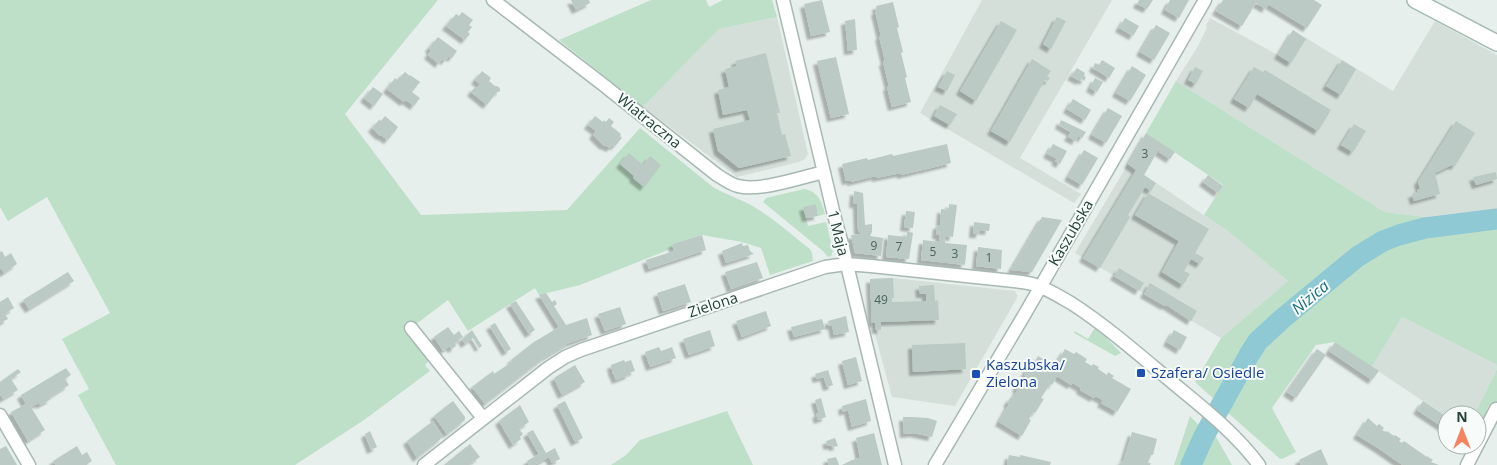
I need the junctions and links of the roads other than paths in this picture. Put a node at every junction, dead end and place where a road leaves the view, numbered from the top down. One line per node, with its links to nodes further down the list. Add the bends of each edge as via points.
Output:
1 (493, 0): 6 (street, Wiatraczna, via 729,182 748,188)
2 (783, 0): 6 (street, 1 Maja)
3 (1205, 0): 8 (street, Kaszubska)
4 (1415, 0): 5 (main road)
5 (1497, 43)
6 (824, 172): 7 (street, 1 Maja)
7 (846, 264): 8 (street, Zielona, via 1022,282); 12 (street, Zielona, via 825,268 581,350 548,368); 15 (street, 1 Maja)
8 (1040, 287): 16 (street, Kaszubska); 17 (street, Zielona, via 1101,323 1222,425)
9 (410, 328): 12 (street)
10 (1496, 409): 18 (street)
11 (0, 415): 13 (street)
12 (483, 418): 14 (street, Zielona)
13 (29, 465)
14 (424, 465)
15 (895, 465)
16 (936, 465)
17 (1258, 465)
18 (1467, 465)

